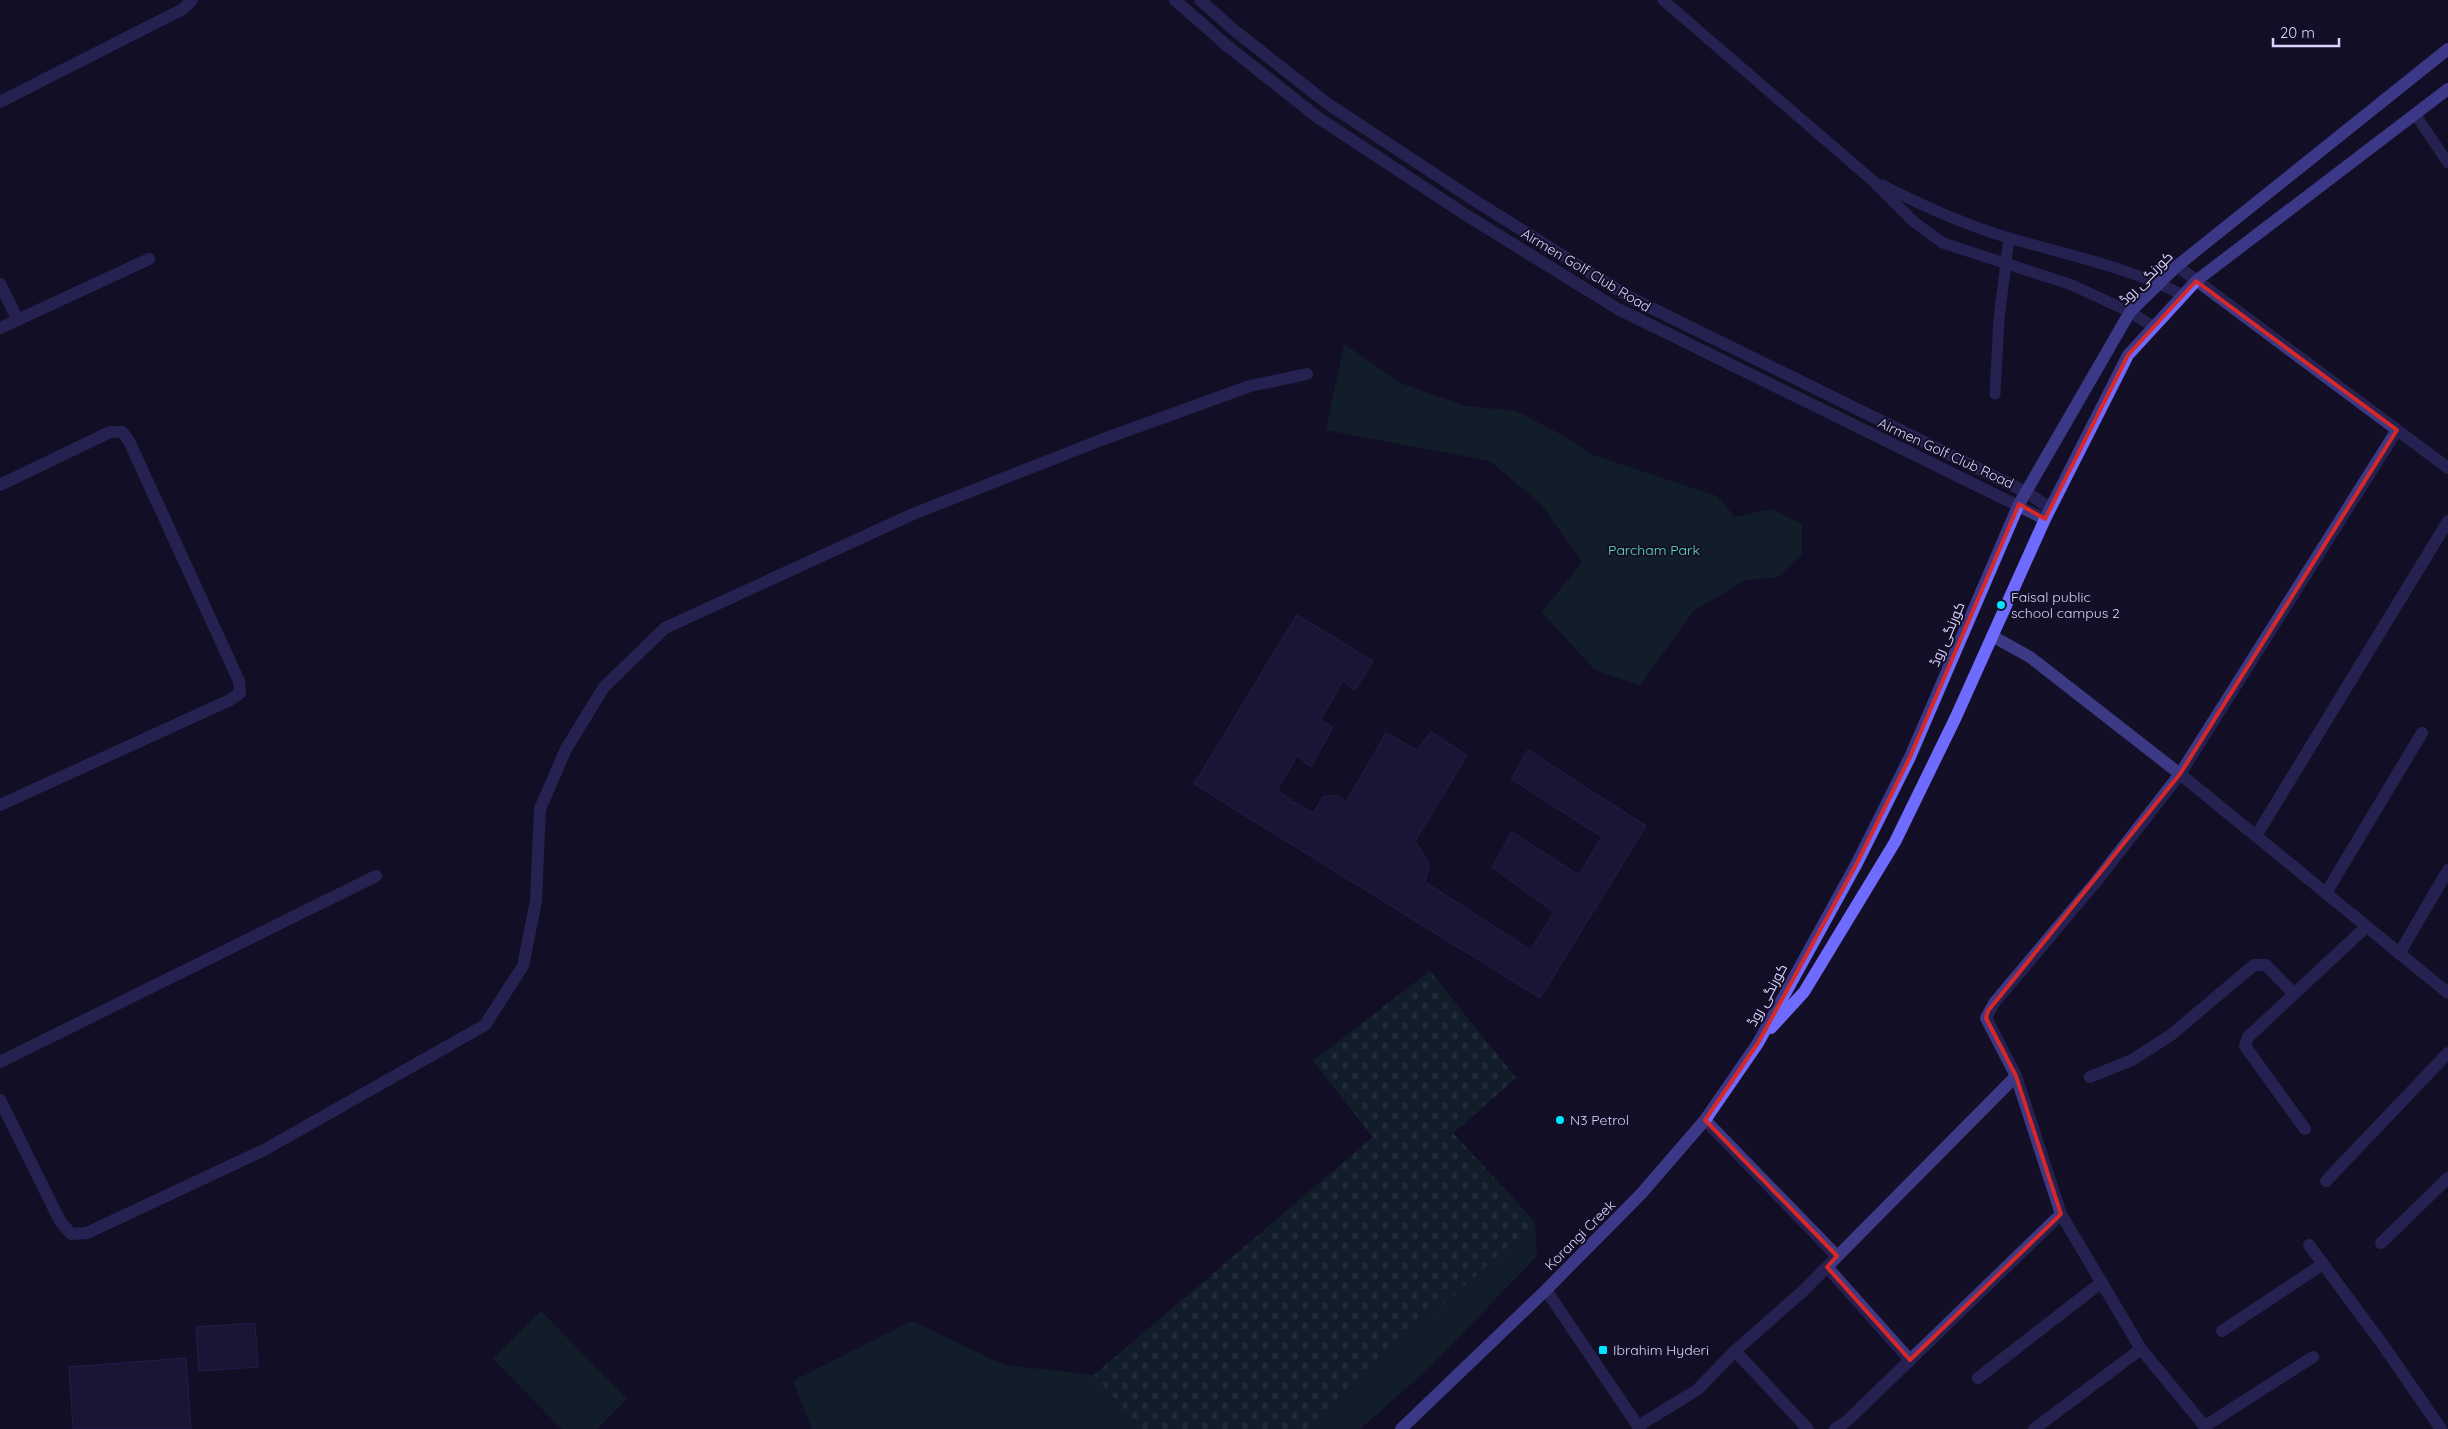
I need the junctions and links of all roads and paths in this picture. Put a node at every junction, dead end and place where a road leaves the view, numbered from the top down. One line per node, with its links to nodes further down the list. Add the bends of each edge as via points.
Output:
1 (192, 0): 7 (street, via 183,9)
2 (1176, 0): 29 (street, Airmen Golf Club Road, via 1225,44 1317,117 1618,309)
3 (1200, 0): 28 (street, Airmen Golf Club Road, via 1328,104 1629,297)
4 (1663, 0): 10 (lane)
5 (2448, 49): 14 (main road, کورنگی روڈ)
6 (2448, 89): 8 (main road, کورنگی روڈ)
7 (0, 102)
8 (2415, 114): 9 (lane); 15 (main road, کورنگی روڈ)
9 (2448, 163)
10 (1872, 180): 11 (lane, via 1921,205); 13 (lane, via 1914,222 1943,243)
11 (2008, 238): 13 (lane); 16 (lane, via 2079,256)
12 (149, 259): 20 (street)
13 (2004, 263): 19 (lane, via 2072,285); 24 (lane)
14 (2177, 266): 15 (street); 16 (main road, کورنگی روڈ)
15 (2196, 281): 18 (main road, کورنگی روڈ); 25 (street)
16 (2160, 283): 18 (lane); 19 (main road, کورنگی روڈ)
17 (0, 284): 20 (street)
18 (2183, 295): 21 (main road, کورنگی روڈ)
19 (2130, 312): 21 (lane); 28 (main road, کورنگی روڈ)
20 (18, 320): 22 (street)
21 (2154, 327): 30 (main road, کورنگی روڈ, via 2128,355)
22 (0, 328)
23 (1307, 374): 49 (street, via 1250,386 1100,440 913,514 665,628 604,687 566,749 540,810 536,901 523,966 485,1025 264,1150 87,1233 71,1234 60,1221)
24 (1995, 394)
25 (2397, 430): 26 (street); 34 (street)
26 (2448, 468)
27 (0, 485): 35 (street, via 110,432 122,432 240,681 240,693 230,700)
28 (2026, 492): 29 (main road, کورنگی روڈ); 30 (street, Airmen Golf Club Road)
29 (2019, 504): 30 (street, Airmen Golf Club Road); 44 (main road, کورنگی روڈ, via 1910,757 1858,863)
30 (2048, 513): 32 (main road, کورنگی روڈ)
31 (2448, 521): 36 (street)
32 (1992, 636): 34 (street, via 2030,657); 44 (main road, کورنگی روڈ, via 1895,842 1804,992)
33 (2422, 733): 39 (street)
34 (2180, 774): 36 (street); 47 (street, via 1988,1011 1986,1018)
35 (0, 805)
36 (2256, 836): 39 (street)
37 (2448, 870): 41 (street)
38 (376, 876): 46 (street)
39 (2326, 894): 40 (street)
40 (2366, 927): 41 (street); 42 (street)
41 (2399, 954): 43 (street)
42 (2293, 993): 48 (street, via 2266,965 2254,965 2171,1035 2132,1060); 51 (street, via 2248,1036 2245,1046)
43 (2448, 993)
44 (1758, 1043): 50 (main road, Korangi Creek)
45 (2448, 1053): 53 (street)
46 (0, 1062)
47 (2016, 1076): 54 (street); 57 (street)
48 (2090, 1077)
49 (0, 1100)
50 (1705, 1120): 57 (street); 61 (main road, Korangi Creek, via 1641,1194)
51 (2305, 1129)
52 (2448, 1178): 55 (street)
53 (2326, 1181)
54 (2061, 1214): 60 (street); 66 (street)
55 (2381, 1243)
56 (2309, 1246): 58 (street)
57 (1837, 1256): 59 (street)
58 (2323, 1264): 62 (street); 74 (street)
59 (1826, 1267): 64 (street); 66 (street)
60 (2102, 1282): 63 (street); 67 (street)
61 (1546, 1290): 69 (street); 70 (main road, Korangi Creek)
62 (2222, 1332)
63 (2141, 1348): 68 (street); 73 (street)
64 (1736, 1351): 69 (street, via 1697,1390); 71 (street)
65 (2313, 1357): 68 (street)
66 (1910, 1360): 72 (street)
67 (1978, 1378)
68 (2206, 1427)
69 (1639, 1428)
70 (1401, 1429)
71 (1808, 1429)
72 (1835, 1429)
73 (2034, 1429)
74 (2440, 1429)

